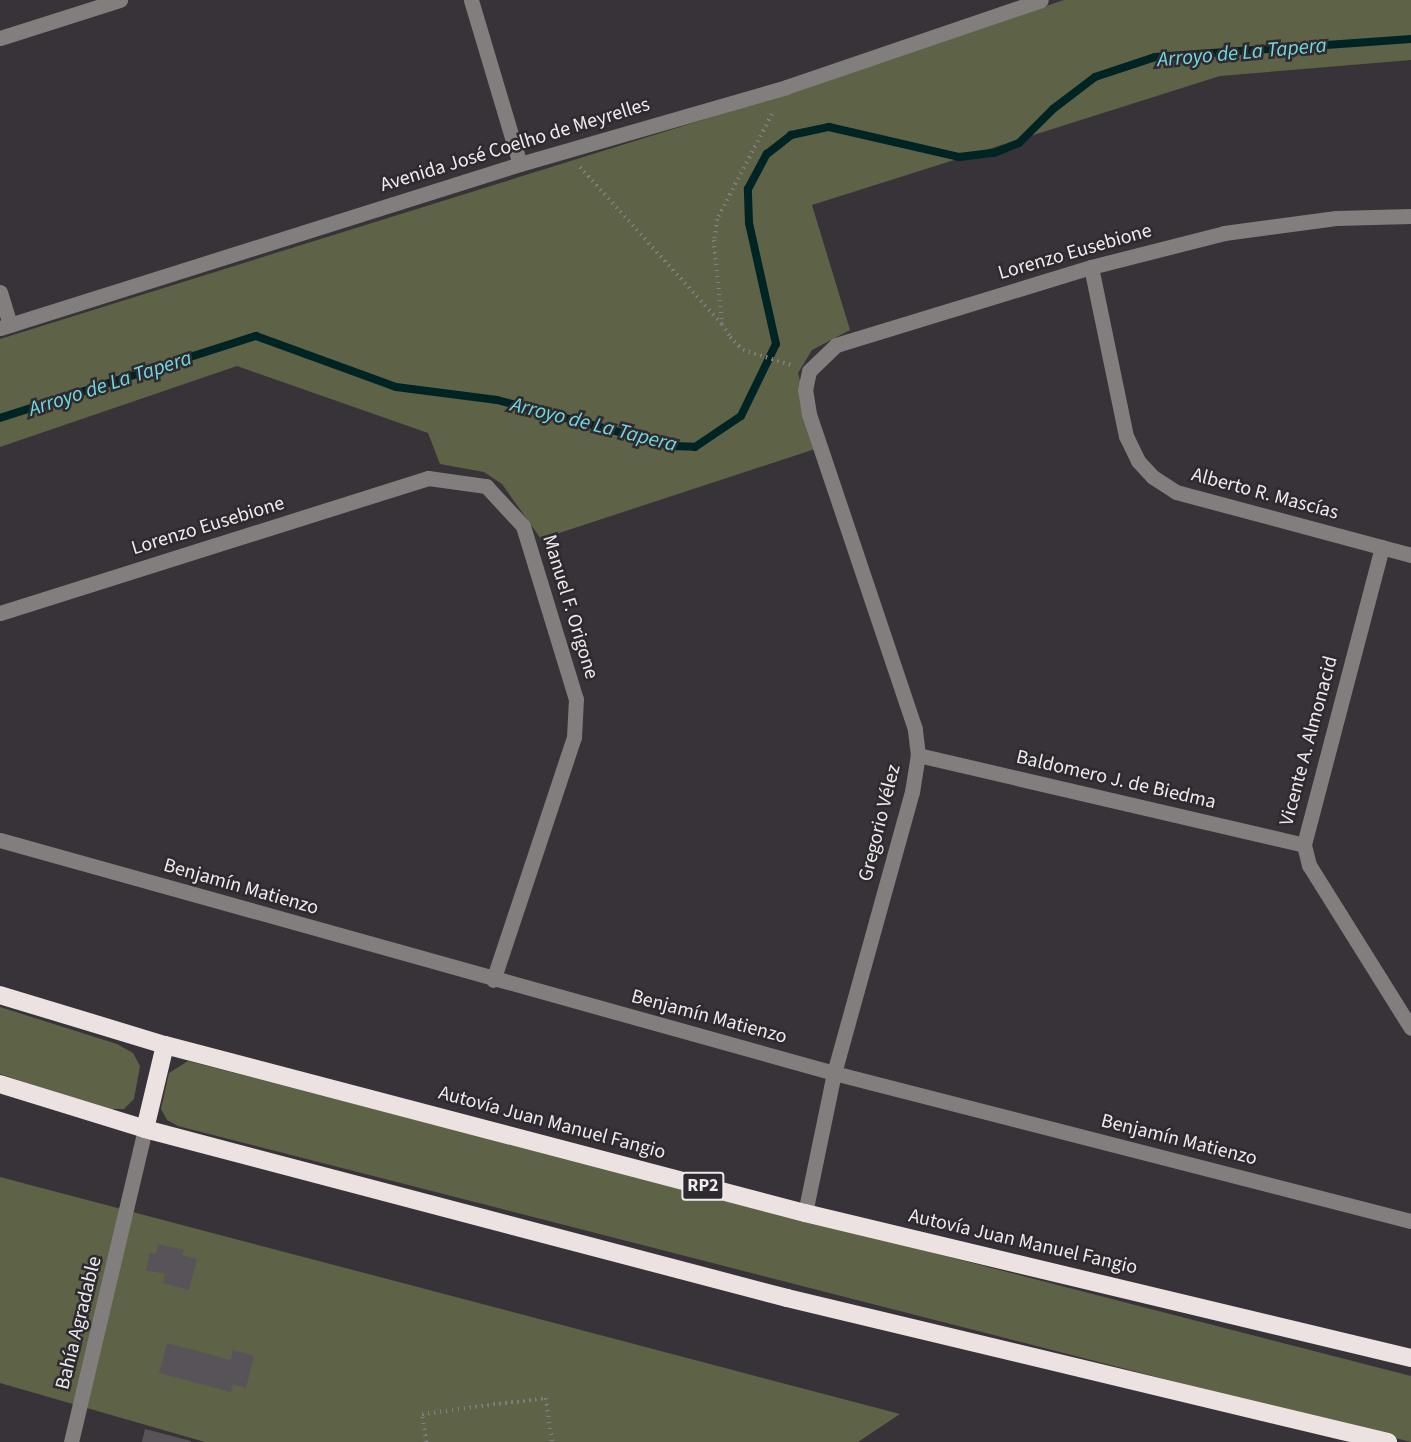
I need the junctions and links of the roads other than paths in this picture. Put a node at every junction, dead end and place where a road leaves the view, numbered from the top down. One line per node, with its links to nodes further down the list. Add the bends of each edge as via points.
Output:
1 (120, 0): 4 (street)
2 (471, 0): 5 (street)
3 (1041, 0): 5 (street, Avenida José Coelho de Meyrelles, via 786,87)
4 (0, 38)
5 (520, 164): 9 (street, Avenida José Coelho de Meyrelles)
6 (1411, 216): 7 (street, Lorenzo Eusebione, via 1336,218 1224,233)
7 (1091, 267): 10 (street, Lorenzo Eusebione, via 836,345 809,371 805,390); 12 (street, Alberto R. Mascías, via 1126,436 1138,461 1154,477 1176,492)
8 (0, 292): 9 (street)
9 (5, 327)
10 (809, 414): 15 (street, Gregorio Vélez, via 915,729)
11 (428, 478): 14 (street, Lorenzo Eusebione); 18 (street, Manuel F. Origone, via 486,486 523,526 576,699 574,738)
12 (1382, 547): 13 (street, Alberto R. Mascías); 17 (street, Vicente A. Almonacid)
13 (1411, 555)
14 (0, 613)
15 (918, 755): 17 (street, Baldomero J. de Biedma); 22 (street, Gregorio Vélez, via 912,792)
16 (0, 840): 18 (street, Benjamín Matienzo)
17 (1304, 845): 20 (street, Vicente A. Almonacid, via 1309,865)
18 (494, 980): 22 (street, Benjamín Matienzo)
19 (0, 995): 21 (highway, Autovía Juan Manuel Fangio / RP2)
20 (1411, 1028)
21 (165, 1045): 24 (highway); 25 (highway, Autovía Juan Manuel Fangio / RP2)
22 (834, 1073): 25 (street, Gregorio Vélez); 26 (street, Benjamín Matienzo)
23 (0, 1084): 24 (highway)
24 (145, 1129): 28 (street, Bahía Agradable); 29 (highway, via 787,1298)
25 (805, 1213): 27 (highway, Autovía Juan Manuel Fangio / RP2)
26 (1411, 1221)
27 (1411, 1358)
28 (71, 1442)
29 (1388, 1442)

